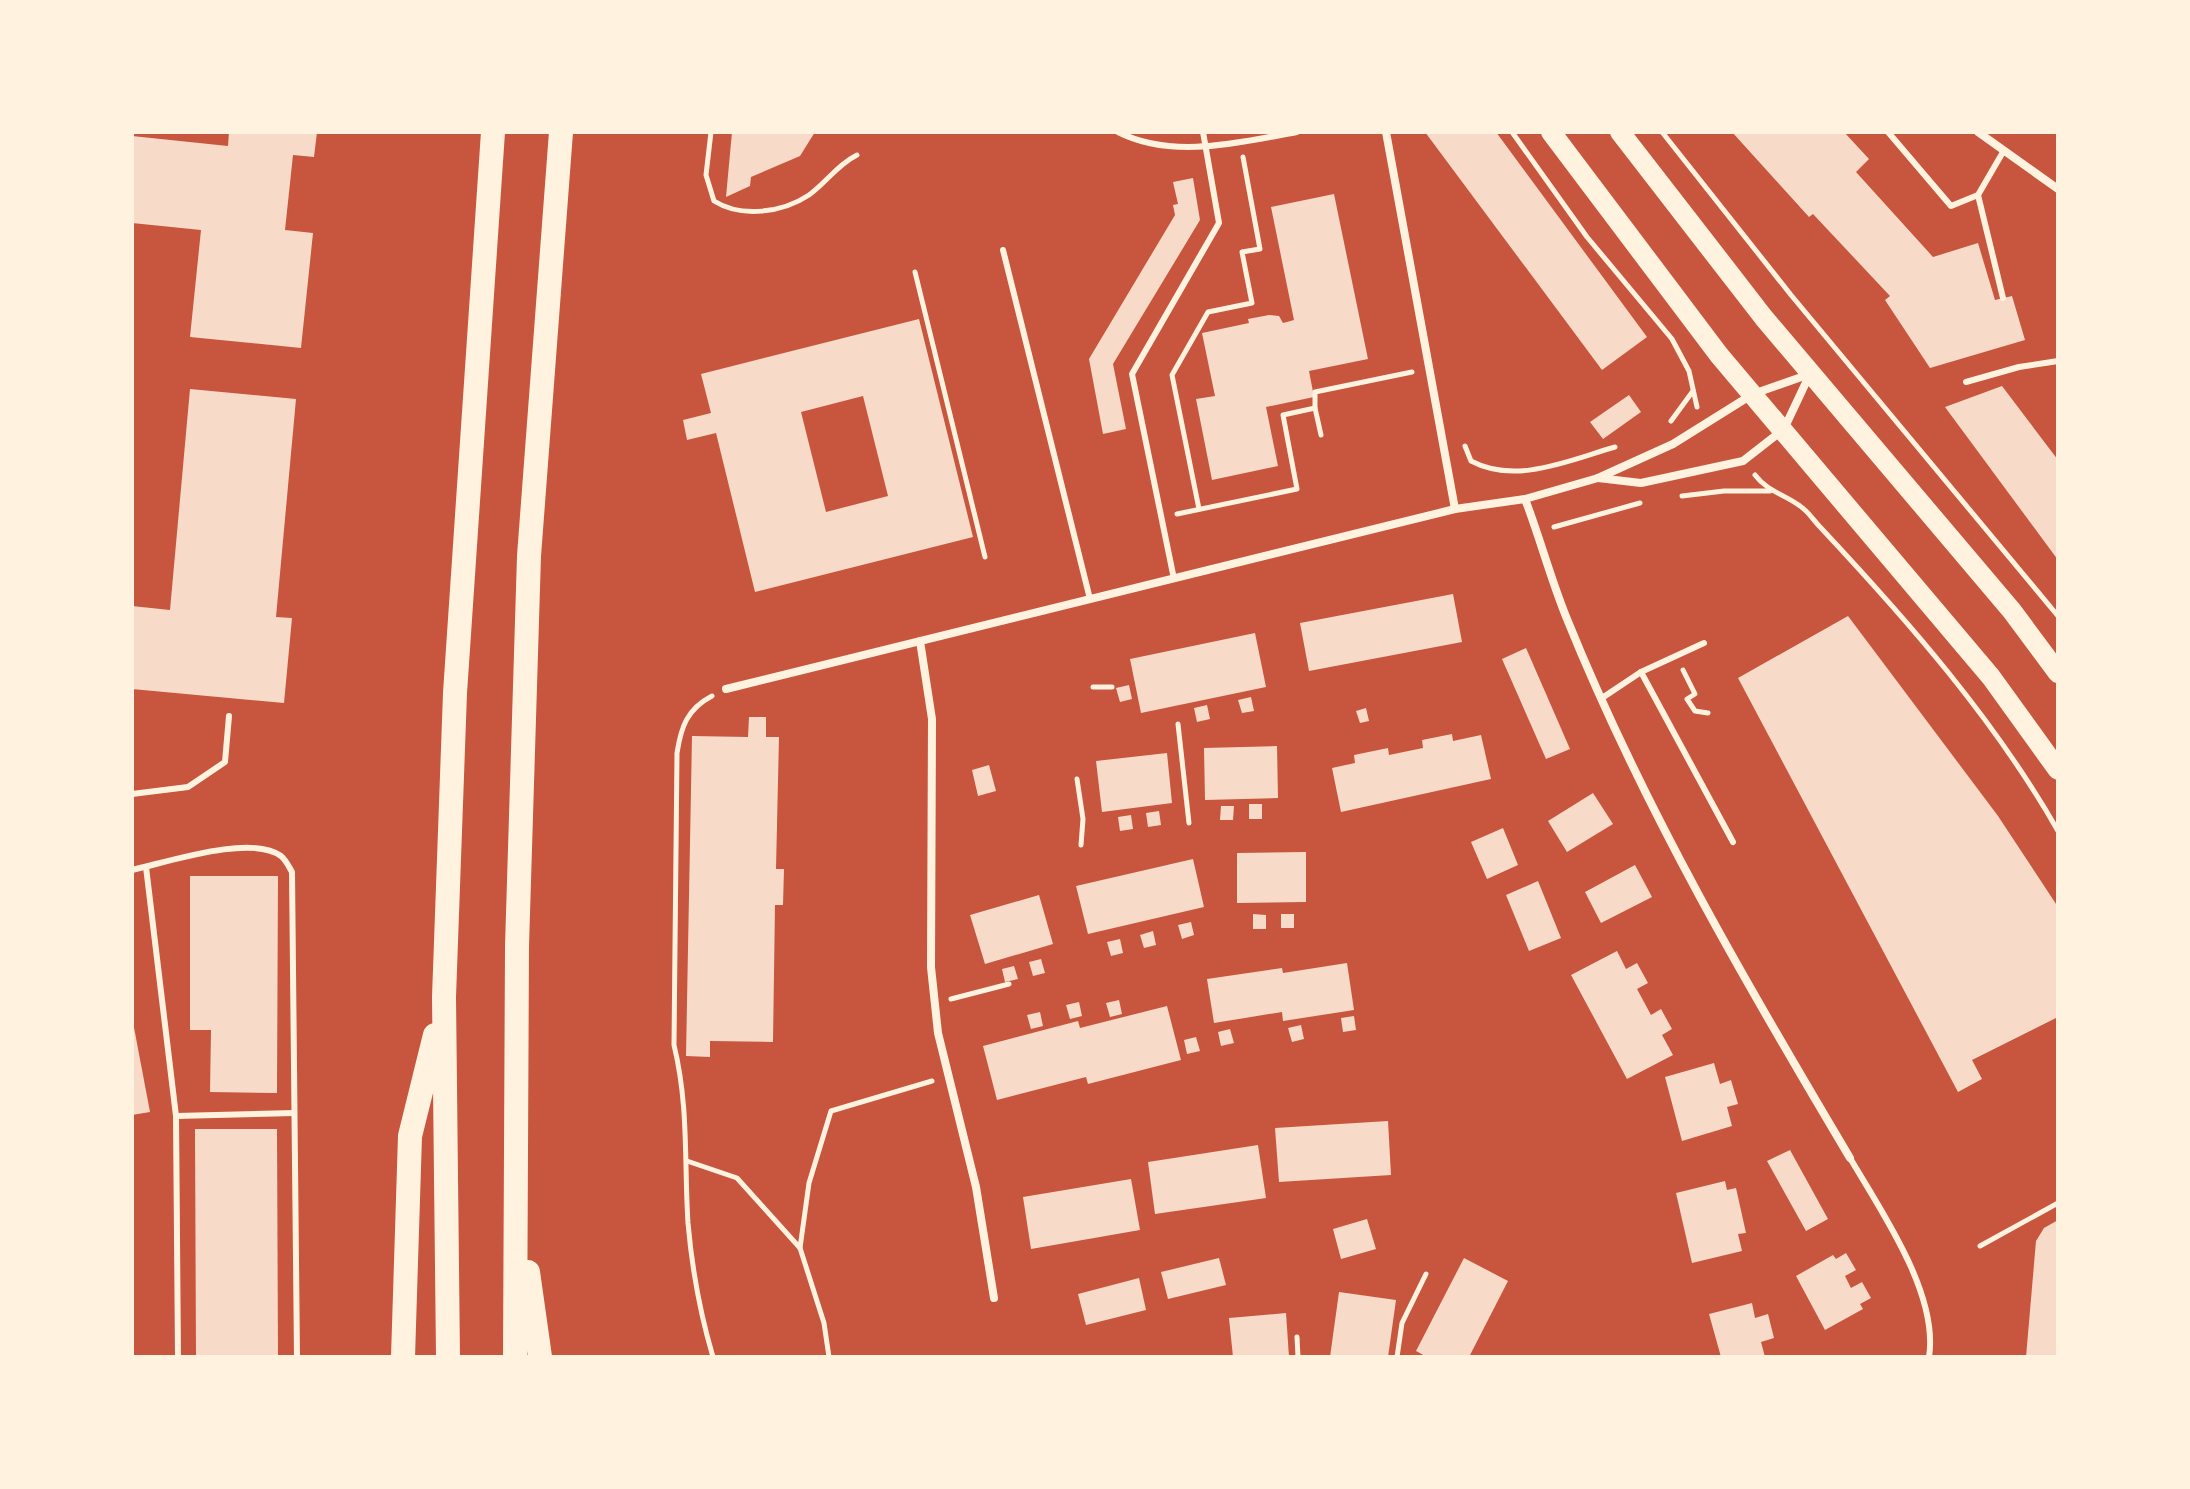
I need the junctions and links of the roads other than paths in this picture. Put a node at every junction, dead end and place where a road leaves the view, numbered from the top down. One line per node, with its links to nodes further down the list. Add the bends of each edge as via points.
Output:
1 (493, 132): 39 (highway, via 463,540)
2 (561, 132): 43 (highway, via 529,556)
3 (1118, 132): 11 (lane, via 1169,147)
4 (1203, 132): 11 (lane)
5 (1297, 132): 11 (lane)
6 (1386, 132): 24 (street)
7 (1551, 132): 20 (main road)
8 (1620, 132): 18 (main road)
9 (1888, 132): 14 (lane, via 1951,206)
10 (1978, 132): 12 (street)
11 (1206, 146): 25 (lane, via 1219,223 1132,374)
12 (2003, 152): 13 (street); 14 (lane)
13 (2058, 189)
14 (1978, 195): 16 (lane)
15 (1003, 250): 26 (lane)
16 (2003, 298)
17 (2058, 361): 19 (lane)
18 (1810, 374): 20 (street); 21 (street); 30 (main road, via 2012,611)
19 (1966, 382)
20 (1753, 394): 21 (main road); 22 (street, via 1673,444)
21 (1784, 429): 22 (street, via 1743,461 1641,483); 34 (main road, via 1991,677)
22 (1598, 478): 23 (street)
23 (1525, 499): 24 (street); 32 (street, via 1566,618)
24 (1455, 509): 25 (street)
25 (1174, 579): 26 (street)
26 (1090, 599): 27 (street)
27 (920, 641): 31 (street); 44 (street, via 932,719 935,1004 976,1187)
28 (1704, 643): 29 (lane)
29 (1641, 672): 32 (lane); 36 (lane)
30 (2058, 673)
31 (726, 689)
32 (1602, 698): 42 (street, via 1753,994)
33 (229, 716): 35 (lane, via 225,762 188,787)
34 (2058, 770)
35 (132, 794)
36 (1733, 842)
37 (146, 867): 38 (lane); 40 (lane, via 242,847 283,857 292,872); 41 (lane)
38 (132, 870)
39 (444, 997): 47 (highway, via 410,1136); 48 (highway)
40 (294, 1113): 41 (lane); 46 (lane)
41 (176, 1116): 45 (lane)
42 (1850, 1158): 51 (lane, via 1914,1275 1924,1301)
43 (515, 1186): 49 (highway); 50 (highway)
44 (994, 1298)
45 (178, 1357)
46 (297, 1357)
47 (403, 1357)
48 (448, 1357)
49 (515, 1357)
50 (540, 1357)
51 (1929, 1357)

